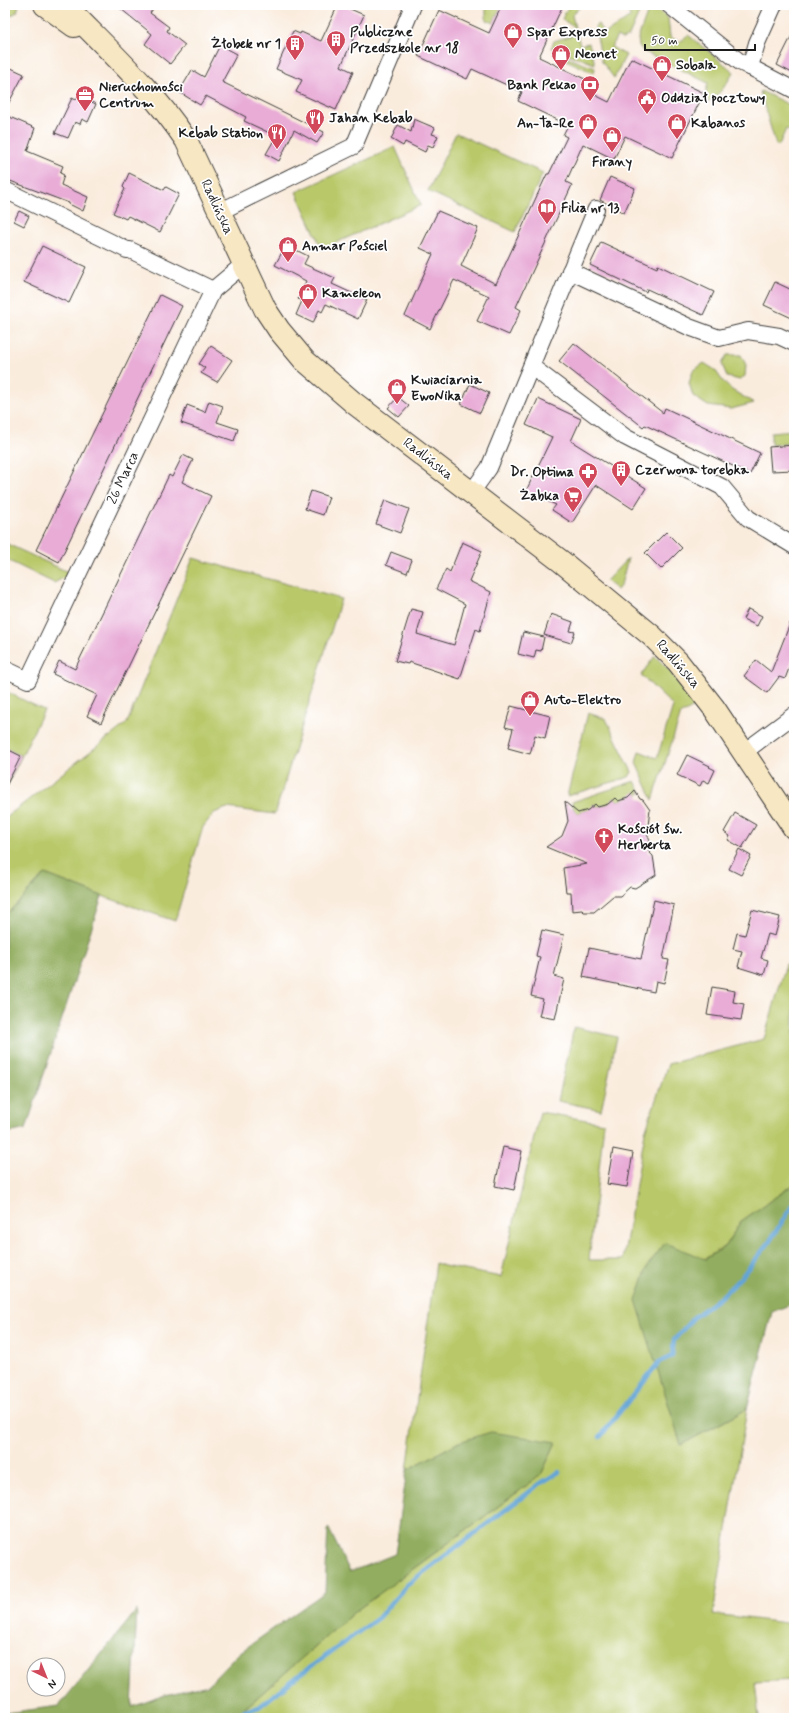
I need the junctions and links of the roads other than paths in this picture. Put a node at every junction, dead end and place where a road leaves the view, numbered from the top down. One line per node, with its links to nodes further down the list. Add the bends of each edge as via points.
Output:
1 (45, 5): 6 (street, Radlińska)
2 (65, 5): 6 (street, Radlińska)
3 (410, 5): 11 (street, via 412,8 354,146)
4 (669, 5): 7 (street, via 740,62)
5 (774, 5): 7 (street, via 757,43)
6 (110, 53): 11 (street, Radlińska, via 141,82 173,121 186,140)
7 (750, 67): 8 (street)
8 (794, 90)
9 (5, 190): 14 (street)
10 (596, 209): 13 (street)
11 (219, 212): 12 (street, Radlińska)
12 (244, 264): 14 (street, 26 Marca); 17 (street, Radlińska, via 265,309 304,360 354,403)
13 (570, 271): 15 (street, via 689,327 719,338 748,331 779,336); 16 (street)
14 (213, 290): 19 (street, 26 Marca, via 28,680)
15 (794, 343)
16 (532, 367): 17 (street, via 489,468); 18 (street, via 625,437 722,487 748,518)
17 (471, 493): 21 (street, Radlińska, via 592,586 652,636 692,679)
18 (794, 546)
19 (5, 669)
20 (794, 715): 21 (street)
21 (744, 752): 22 (street, Radlińska)
22 (794, 828)

